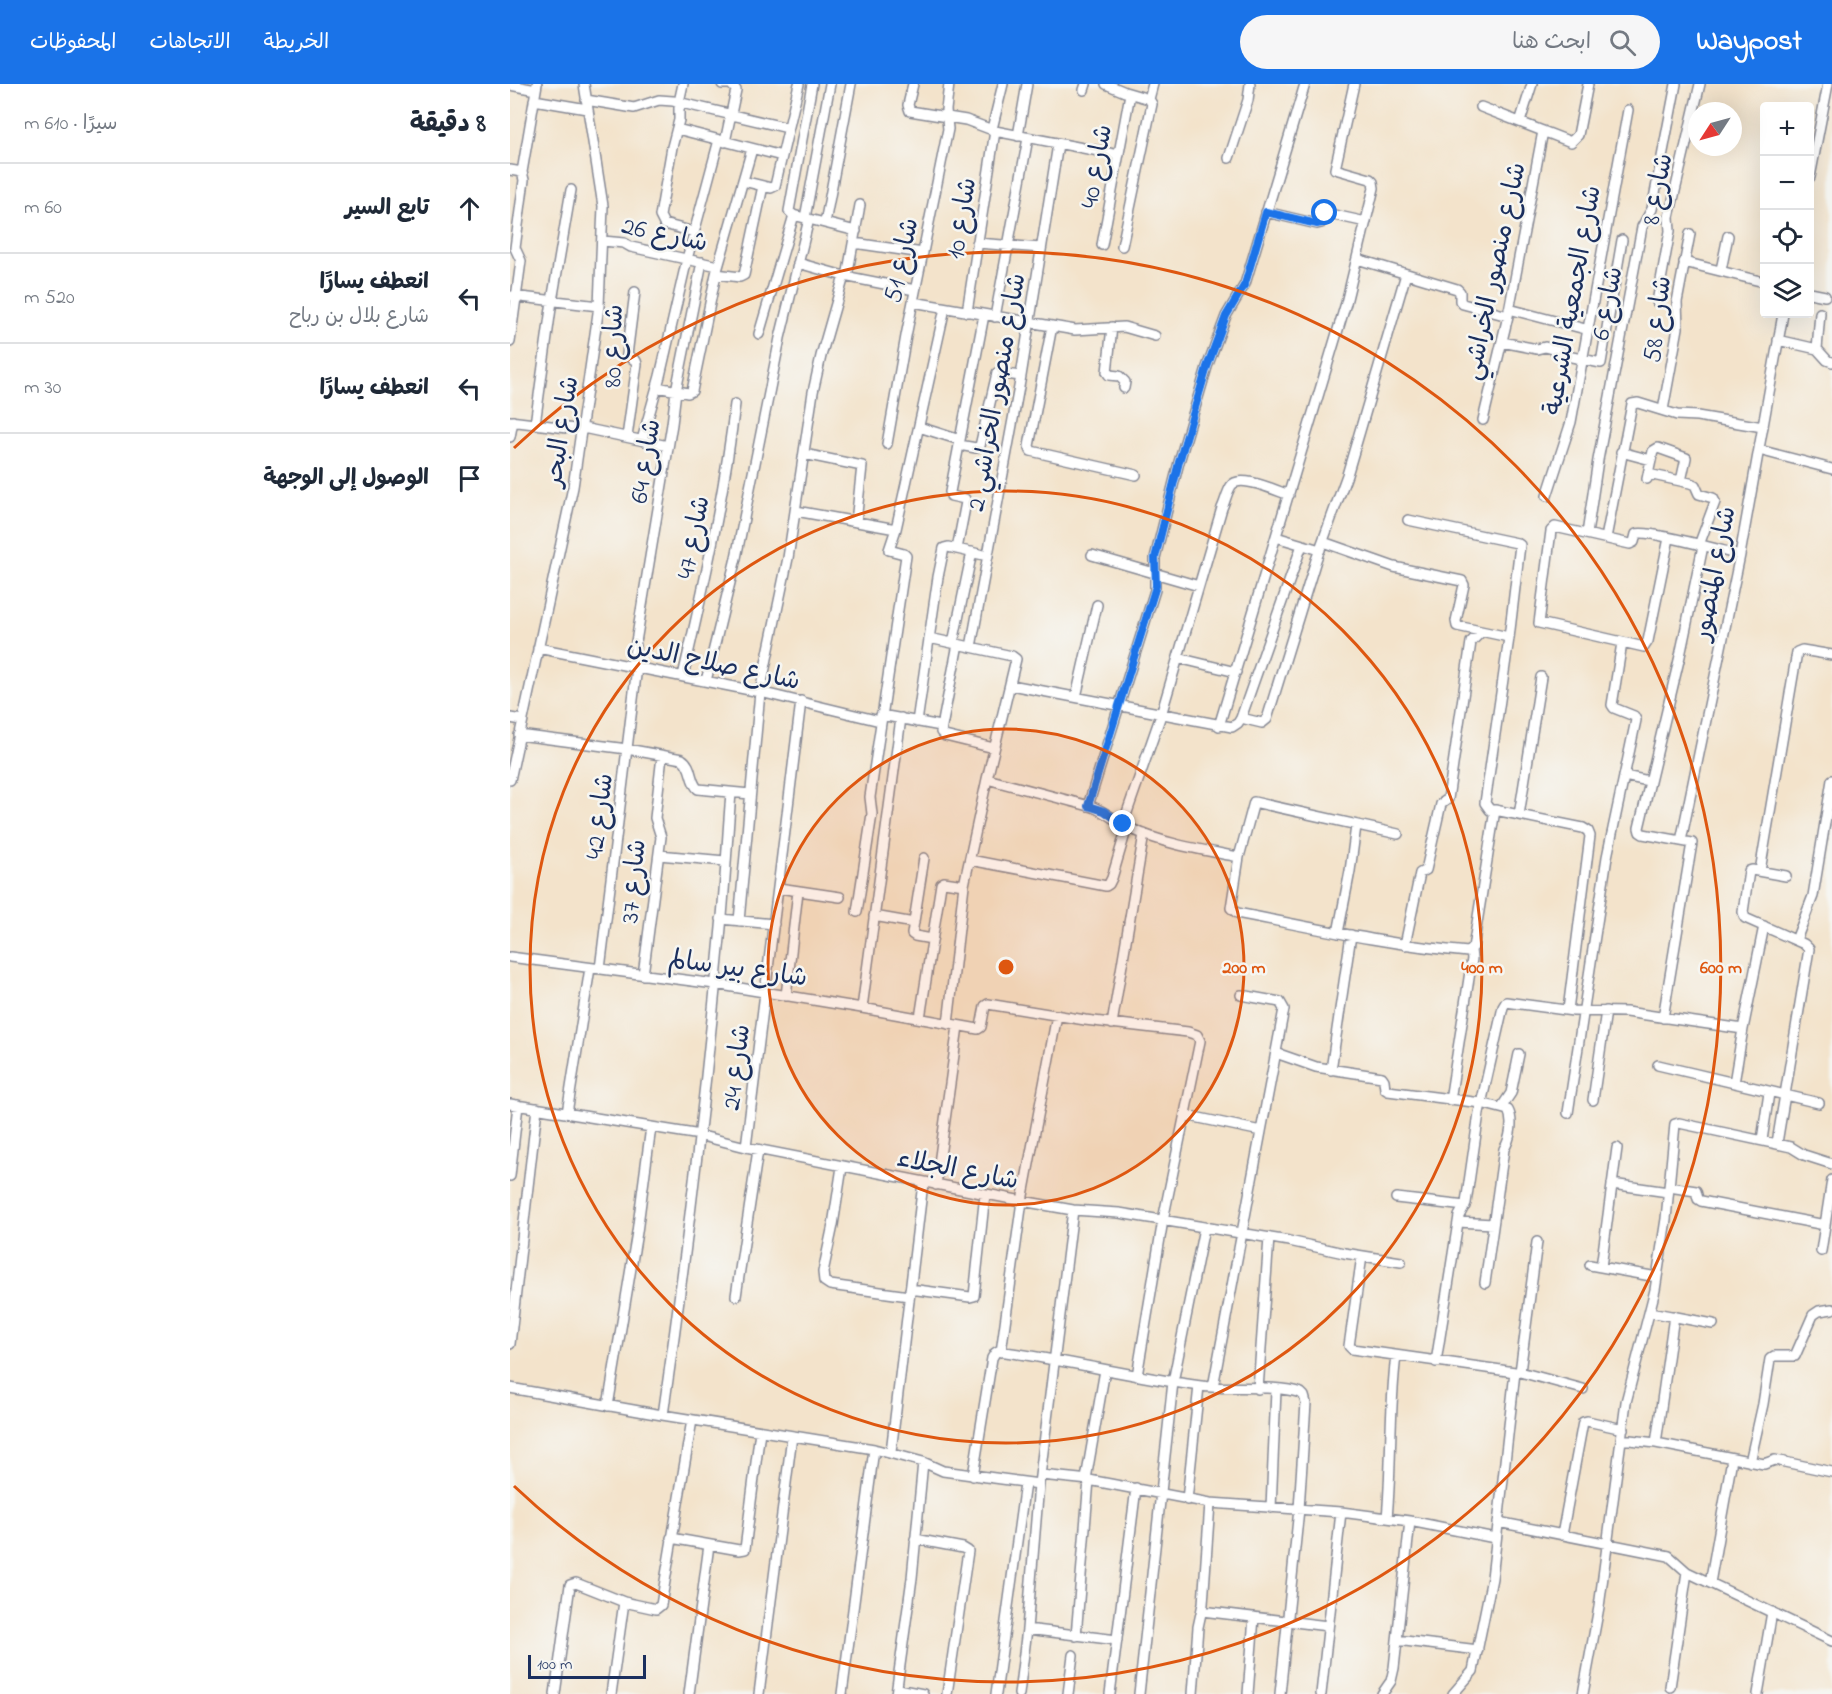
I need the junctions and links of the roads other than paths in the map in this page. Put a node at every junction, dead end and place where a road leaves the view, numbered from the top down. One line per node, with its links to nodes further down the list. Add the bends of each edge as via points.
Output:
1 (584, 84): 28 (street, شارع البحر)
2 (683, 84): 27 (street)
3 (722, 84): 31 (street, via 731,84 736,90)
4 (799, 84): 34 (street)
5 (812, 84): 54 (street)
6 (830, 84): 55 (street)
7 (851, 84): 57 (street)
8 (913, 84): 32 (street, via 909,110)
9 (949, 84): 32 (street, شارع 51)
10 (1003, 84): 36 (street, شارع 10)
11 (1028, 84): 38 (street)
12 (1106, 84): 24 (street)
13 (1153, 84): 25 (street)
14 (1250, 84): 46 (street)
15 (1305, 84): 53 (street)
16 (1354, 84): 56 (street, via 1335,167 1373,182)
17 (1532, 84): 33 (street)
18 (1588, 84): 37 (street, via 1575,141 1568,142)
19 (1676, 84): 96 (street, شارع 6, via 1652,209 1643,224)
20 (1700, 84): 88 (street, شارع 8, via 1669,217)
21 (1828, 84): 45 (street)
22 (510, 85): 23 (street)
23 (537, 87): 26 (street)
24 (1127, 90): 25 (street); 43 (street, شارع 40)
25 (1149, 99): 68 (street, via 1152,104)
26 (534, 100): 28 (street); 48 (street)
27 (679, 102): 28 (street, via 659,100 634,108); 31 (street); 35 (street)
28 (587, 105): 63 (street, شارع البحر, via 602,196)
29 (1481, 107): 33 (street)
30 (1628, 110): 102 (street, شارع الجمعية الشرعية)
31 (731, 115): 34 (street); 40 (street)
32 (947, 118): 36 (street); 70 (street, شارع 51)
33 (1520, 122): 37 (street)
34 (788, 128): 44 (street)
35 (677, 129): 40 (street); 59 (street, via 660,216 664,224)
36 (993, 130): 38 (street); 65 (street, شارع 10)
37 (1543, 131): 92 (street, شارع منصور الخراشي)
38 (1018, 136): 39 (street)
39 (1028, 138): 41 (street); 66 (street)
40 (722, 141): 42 (street); 59 (street)
41 (1058, 144): 43 (street); 69 (street, شارع منصور الخراشي 2)
42 (752, 148): 44 (street); 49 (street)
43 (1119, 155): 67 (street, شارع 40)
44 (782, 156): 50 (street, via 775,186)
45 (1813, 156)
46 (1229, 158)
47 (510, 170): 48 (street)
48 (522, 172): 84 (street, via 515,248 521,261)
49 (743, 181): 50 (street); 76 (street)
50 (763, 186): 76 (street, شارع 26, via 744,275)
51 (571, 190): 86 (street)
52 (860, 205): 58 (street)
53 (1266, 212): 56 (street, via 1317,224 1325,213); 154 (street, via 1245,284 1226,316 1207,367 1171,494)
54 (792, 214): 55 (street); 103 (street)
55 (807, 219): 57 (street); 75 (street)
56 (1366, 222): 72 (street)
57 (825, 223): 58 (street)
58 (856, 231): 64 (street)
59 (694, 232): 71 (street)
60 (1690, 234): 74 (street, شارع 58)
61 (1728, 236): 77 (street)
62 (1622, 240): 93 (street)
63 (603, 241): 71 (street, شارع 26); 89 (street, شارع البحر)
64 (854, 243): 70 (street); 79 (street)
65 (977, 243): 66 (street); 91 (street, شارع 10)
66 (1009, 245): 69 (street); 97 (street)
67 (1102, 245)
68 (1122, 246)
69 (1041, 248): 99 (street, شارع منصور الخراشي 2)
70 (923, 254): 81 (street, شارع 51)
71 (687, 259): 73 (street, شارع 26); 112 (street)
72 (1357, 259): 78 (street); 136 (street)
73 (702, 262): 76 (street, شارع 26); 114 (street, شارع 64)
74 (1684, 262): 77 (street); 116 (street, شارع 58, via 1677,303 1677,335)
75 (798, 263): 79 (street); 170 (street)
76 (717, 270): 114 (street, via 692,391)
77 (1721, 270): 80 (street)
78 (1406, 274): 92 (street, via 1456,289 1463,304); 147 (street, via 1370,402)
79 (846, 276): 81 (street); 131 (street, via 821,356)
80 (1760, 281)
81 (915, 290): 87 (street, شارع 51)
82 (635, 292): 124 (street, شارع 80, via 627,355 637,364)
83 (1814, 294): 85 (street)
84 (513, 296): 86 (street); 106 (street)
85 (1825, 296)
86 (552, 301): 89 (street); 119 (street)
87 (913, 302): 90 (street); 127 (street, شارع 51)
88 (1657, 302)
89 (599, 306): 122 (street, شارع البحر)
90 (945, 308): 91 (street); 120 (street)
91 (967, 312): 95 (street)
92 (1508, 313): 102 (street); 107 (street, شارع منصور الخراشي)
93 (1609, 313): 96 (street); 109 (street, via 1600,363)
94 (1820, 313): 108 (street)
95 (984, 315): 97 (street); 126 (street)
96 (1625, 316): 142 (street, شارع 6)
97 (995, 317): 99 (street)
98 (1782, 318): 105 (street, شارع المنصور)
99 (1029, 322): 100 (street); 111 (street, شارع منصور الخراشي 2)
100 (1052, 326): 101 (street, via 1075,330); 134 (street, via 1031,451)
101 (1112, 327): 104 (street); 113 (street, via 1107,372 1123,379)
102 (1589, 330): 109 (street, شارع الجمعية الشرعية)
103 (759, 334)
104 (1155, 336)
105 (1778, 340): 108 (street); 121 (street, شارع المنصور)
106 (510, 342)
107 (1502, 342): 109 (street, via 1545,347); 117 (street, شارع منصور الخراشي)
108 (1817, 349): 110 (street)
109 (1584, 360): 137 (street, شارع الجمعية الشرعية, via 1571,422)
110 (1832, 362)
111 (1021, 376): 126 (street, via 997,373 980,446); 153 (street, شارع منصور الخراشي 2)
112 (657, 387): 114 (street); 125 (street)
113 (1124, 388)
114 (676, 391): 128 (street, شارع 64)
115 (735, 404): 168 (street, شارع 47, via 702,596)
116 (1663, 411): 121 (street); 130 (street, via 1632,404)
117 (1483, 420)
118 (511, 421): 119 (street); 123 (street)
119 (535, 424): 122 (street)
120 (919, 427): 126 (street); 141 (street)
121 (1763, 427): 129 (street, شارع المنصور)
122 (583, 429): 124 (street); 163 (street, شارع البحر)
123 (510, 437)
124 (627, 437): 125 (street)
125 (642, 440): 128 (street)
126 (960, 443): 149 (street, via 950,494 966,502)
127 (887, 444)
128 (669, 446): 166 (street, شارع 64)
129 (1759, 450): 133 (street); 152 (street, شارع المنصور)
130 (1621, 452): 132 (street); 144 (street)
131 (804, 454): 138 (street); 140 (street, via 862,466)
132 (1651, 460): 135 (street, via 1647,476); 135 (street, via 1658,448 1685,457)
133 (1832, 470)
134 (1136, 475)
135 (1681, 481): 148 (street, via 1693,484 1699,494 1715,500)
136 (1289, 495): 143 (street); 155 (street, via 1249,481 1231,485)
137 (1547, 496)
138 (796, 511): 140 (street); 172 (street)
139 (1408, 520): 159 (street, via 1520,545)
140 (856, 522): 141 (street)
141 (896, 529): 178 (street, via 888,550 906,557)
142 (1587, 534): 144 (street); 161 (street, via 1553,527 1539,623)
143 (1276, 537): 146 (street); 167 (street)
144 (1606, 538): 145 (street, via 1630,544 1639,532)
145 (1669, 538): 148 (street); 161 (street, via 1647,644 1642,648)
146 (1302, 545): 147 (street); 180 (street)
147 (1321, 546): 157 (street, via 1462,581 1456,624); 180 (street, via 1267,719 1262,723)
148 (1701, 546): 152 (street); 193 (street, via 1680,656)
149 (957, 549): 150 (street); 158 (street, via 944,548)
150 (972, 552): 153 (street); 160 (street)
151 (1092, 555): 154 (street)
152 (1740, 555): 203 (street, شارع المنصور)
153 (988, 556): 162 (street, شارع منصور الخراشي 2)
154 (1155, 572): 155 (street); 175 (street, via 1156,586)
155 (1199, 586): 165 (street)
156 (1097, 605): 173 (street)
157 (1481, 632): 159 (street); 226 (street, via 1471,642 1448,799 1442,804 1426,870 1420,873)
158 (929, 638): 160 (street); 182 (street)
159 (1509, 638): 197 (street, via 1485,803)
160 (955, 643): 162 (street); 183 (street)
161 (1622, 643): 189 (street, via 1612,707 1636,718)
162 (971, 647): 171 (street, via 1014,657)
163 (538, 648): 166 (street, شارع صلاح الدين); 181 (street, شارع البحر)
164 (1832, 655): 209 (street, via 1797,652)
165 (1178, 658): 167 (street); 176 (street)
166 (635, 667): 168 (street, شارع صلاح الدين); 187 (street, شارع 42)
167 (1236, 672): 184 (street)
168 (683, 676): 170 (street, شارع صلاح الدين)
169 (1541, 677): 198 (street)
170 (706, 681): 172 (street, شارع صلاح الدين)
171 (1011, 684): 173 (street); 186 (street)
172 (760, 692): 174 (street, شارع صلاح الدين); 195 (street)
173 (1076, 697): 175 (street)
174 (801, 702): 178 (street, شارع صلاح الدين); 212 (street, شارع 24)
175 (1118, 706): 176 (street); 196 (street)
176 (1161, 715): 184 (street); 199 (street)
177 (510, 718): 181 (street)
178 (881, 718): 179 (street, شارع صلاح الدين); 215 (street)
179 (901, 718): 182 (street, شارع صلاح الدين); 216 (street)
180 (1240, 718): 184 (street, via 1232,727)
181 (522, 720): 185 (street, شارع البحر)
182 (917, 722): 183 (street, شارع صلاح الدين)
183 (941, 726): 186 (street, via 945,736)
184 (1219, 726)
185 (519, 735): 187 (street); 191 (street, شارع البحر)
186 (994, 748): 190 (street)
187 (627, 749): 188 (street); 229 (street, شارع 42)
188 (662, 756): 194 (street, via 687,762 696,788); 204 (street, شارع 37, via 655,818 661,834)
189 (1624, 776): 193 (street); 237 (street, via 1607,857)
190 (987, 779): 196 (street); 207 (street)
191 (510, 780)
192 (1832, 780): 225 (street, via 1813,896)
193 (1649, 781): 203 (street, via 1640,832)
194 (730, 793): 195 (street); 208 (street)
195 (750, 794): 218 (street)
196 (1088, 806): 199 (street)
197 (1495, 810): 198 (street); 227 (street)
198 (1519, 815): 236 (street, via 1583,828 1589,833)
199 (1125, 825): 201 (street); 207 (street, via 1112,878 1106,886)
200 (1356, 826): 202 (street); 205 (street, via 1254,802); 222 (street)
201 (1144, 834): 205 (street); 243 (street)
202 (1398, 834)
203 (1681, 841): 241 (street, via 1692,843)
204 (659, 855): 208 (street); 230 (street, شارع 37)
205 (1239, 857): 222 (street, via 1233,911)
206 (924, 858): 219 (street)
207 (970, 860): 211 (street)
208 (725, 861): 217 (street)
209 (1760, 872): 210 (street); 221 (street, via 1748,873 1743,914)
210 (1786, 876)
211 (964, 885): 224 (street, via 941,884); 242 (street)
212 (779, 888): 213 (street); 220 (street, شارع 24)
213 (798, 891): 214 (street); 234 (street)
214 (840, 897)
215 (857, 912)
216 (874, 916): 219 (street); 235 (street)
217 (721, 920): 218 (street); 231 (street)
218 (739, 921): 220 (street)
219 (914, 923): 224 (street, via 914,935)
220 (774, 924): 232 (street, شارع 24)
221 (1764, 926): 225 (street); 245 (street)
222 (1338, 933): 223 (street)
223 (1351, 935): 226 (street); 249 (street)
224 (933, 939): 240 (street)
225 (1796, 940): 252 (street, via 1809,949)
226 (1405, 945): 227 (street)
227 (1471, 950): 253 (street)
228 (510, 957): 229 (street, شارع بير سالم)
229 (595, 969): 230 (street, شارع بير سالم); 260 (street, شارع 42)
230 (643, 975): 231 (street, شارع بير سالم)
231 (715, 984): 232 (street, شارع بير سالم); 265 (street)
232 (766, 992): 234 (street, شارع بير سالم); 268 (street, شارع 24)
233 (1241, 995): 246 (street, via 1282,1004)
234 (786, 996): 235 (street, شارع بير سالم)
235 (862, 1008): 240 (street, شارع بير سالم)
236 (1568, 1010): 237 (street); 255 (street, via 1506,1002)
237 (1585, 1011): 238 (street); 261 (street)
238 (1606, 1011): 241 (street); 254 (street)
239 (1057, 1016): 243 (street); 244 (street, via 986,1004 981,1028); 282 (street)
240 (920, 1018): 242 (street, شارع بير سالم)
241 (1663, 1018): 245 (street)
242 (948, 1024): 244 (street, شارع بير سالم)
243 (1112, 1024): 262 (street, via 1188,1032 1199,1038)
244 (958, 1026): 278 (street)
245 (1743, 1029): 250 (street)
246 (1276, 1053): 249 (street); 264 (street)
247 (1519, 1054): 259 (street, via 1511,1093)
248 (1658, 1065): 250 (street)
249 (1331, 1070): 253 (street, via 1382,1077 1388,1091)
250 (1734, 1083): 251 (street)
251 (1769, 1093): 252 (street); 266 (street)
252 (1785, 1096): 256 (street); 267 (street)
253 (1450, 1100): 255 (street)
254 (1593, 1100)
255 (1481, 1103): 259 (street); 283 (street)
256 (1819, 1103)
257 (514, 1105): 258 (street, شارع الجلاء); 272 (street)
258 (537, 1108): 260 (street, شارع الجلاء); 306 (street)
259 (1501, 1108): 287 (street, via 1511,1116)
260 (567, 1113): 263 (street, شارع الجلاء)
261 (1568, 1113)
262 (1185, 1115): 264 (street); 285 (street)
263 (651, 1127): 265 (street, شارع الجلاء); 321 (street)
264 (1262, 1131): 290 (street)
265 (699, 1136): 268 (street, شارع الجلاء); 322 (street)
266 (1762, 1140): 267 (street); 279 (street, via 1676,1123)
267 (1777, 1143): 271 (street)
268 (746, 1148): 270 (street, شارع الجلاء)
269 (1617, 1148): 277 (street)
270 (758, 1150): 273 (street, شارع الجلاء); 301 (street)
271 (1832, 1164)
272 (511, 1166): 274 (street)
273 (842, 1167): 276 (street, شارع الجلاء); 300 (street, via 824,1281 830,1285)
274 (510, 1176)
275 (1832, 1180): 288 (street)
276 (923, 1183): 278 (street, شارع الجلاء); 300 (street)
277 (1612, 1184): 279 (street); 297 (street)
278 (936, 1185): 280 (street, شارع الجلاء)
279 (1668, 1189): 288 (street, via 1696,1191 1701,1201); 298 (street)
280 (985, 1194): 282 (street, شارع الجلاء); 300 (street, via 974,1296)
281 (1396, 1198): 283 (street)
282 (1022, 1201): 284 (street, شارع الجلاء); 307 (street)
283 (1465, 1206): 286 (street)
284 (1073, 1210): 285 (street, شارع الجلاء); 309 (street)
285 (1163, 1220): 289 (street, شارع الجلاء); 313 (street)
286 (1458, 1222): 287 (street); 310 (street)
287 (1493, 1224): 299 (street)
288 (1825, 1225): 293 (street)
289 (1204, 1228): 290 (street, شارع الجلاء); 314 (street)
290 (1242, 1234): 291 (street, شارع الجلاء); 316 (street)
291 (1269, 1238): 294 (street, شارع الجلاء); 318 (street)
292 (1537, 1242): 312 (street)
293 (1821, 1251)
294 (1362, 1256): 295 (street, شارع الجلاء); 308 (street, via 1349,1346)
295 (1401, 1262)
296 (1590, 1265): 297 (street)
297 (1601, 1267): 298 (street)
298 (1657, 1277): 303 (street)
299 (1485, 1283)
300 (910, 1293): 329 (street)
301 (736, 1296)
302 (1832, 1309): 332 (street, via 1815,1312 1795,1356 1770,1359)
303 (1650, 1312): 304 (street); 325 (street, via 1630,1385)
304 (1674, 1316): 305 (street); 327 (street)
305 (1713, 1324)
306 (510, 1344)
307 (1001, 1352): 309 (street); 334 (street, via 992,1358)
308 (1396, 1356): 310 (street); 345 (street)
309 (1054, 1361): 311 (street); 336 (street)
310 (1436, 1362): 312 (street)
311 (1105, 1370): 313 (street); 335 (street)
312 (1518, 1372): 319 (street); 347 (street)
313 (1137, 1376): 314 (street)
314 (1173, 1382): 315 (street); 339 (street)
315 (1199, 1386): 316 (street); 340 (street)
316 (1213, 1387): 318 (street)
317 (510, 1388): 321 (street)
318 (1258, 1389): 320 (street)
319 (1583, 1389)
320 (1276, 1390): 342 (street); 343 (street, via 1301,1393 1305,1400)
321 (608, 1406): 322 (street)
322 (663, 1415): 323 (street)
323 (692, 1420): 324 (street); 349 (street)
324 (760, 1431): 326 (street); 353 (street, via 746,1546 739,1550)
325 (1622, 1434): 327 (street); 348 (street, via 1583,1422); 352 (street)
326 (792, 1436): 328 (street); 374 (street)
327 (1656, 1443): 330 (street)
328 (874, 1449): 329 (street); 375 (street)
329 (891, 1452): 331 (street)
330 (1732, 1459): 332 (street); 355 (street)
331 (923, 1462): 334 (street, via 943,1471); 351 (street)
332 (1750, 1462): 333 (street, via 1764,1464 1775,1460)
333 (1832, 1473)
334 (973, 1476): 337 (street)
335 (1088, 1479): 336 (street); 338 (street); 363 (street)
336 (1040, 1480): 337 (street); 362 (street)
337 (1025, 1483): 378 (street)
338 (1136, 1488): 339 (street); 364 (street)
339 (1161, 1495): 340 (street); 382 (street)
340 (1187, 1500): 341 (street)
341 (1210, 1503): 342 (street); 357 (street)
342 (1271, 1508): 343 (street)
343 (1299, 1509): 344 (street); 360 (street)
344 (1341, 1512): 345 (street); 361 (street)
345 (1388, 1518): 346 (street)
346 (1410, 1521): 350 (street); 365 (street)
347 (1498, 1522): 348 (street); 350 (street)
348 (1562, 1535): 352 (street)
349 (671, 1538): 353 (street); 356 (street, via 660,1607)
350 (1495, 1538): 367 (street, via 1492,1578)
351 (915, 1539): 370 (street); 377 (street, via 968,1551)
352 (1607, 1544): 354 (street, via 1669,1557); 389 (street)
353 (709, 1545): 373 (street)
354 (1687, 1572): 355 (street); 369 (street)
355 (1710, 1583): 358 (street)
356 (624, 1602): 371 (street, via 570,1585); 372 (street)
357 (1202, 1611): 359 (street); 383 (street)
358 (1772, 1612): 366 (street); 390 (street)
359 (1254, 1617): 360 (street); 384 (street)
360 (1287, 1622): 361 (street); 385 (street)
361 (1329, 1626): 386 (street)
362 (1027, 1629): 363 (street); 379 (street)
363 (1076, 1636): 364 (street)
364 (1117, 1640): 381 (street)
365 (1397, 1640): 367 (street); 387 (street, via 1393,1674)
366 (1832, 1641)
367 (1478, 1650): 388 (street, via 1472,1674)
368 (1073, 1655): 380 (street)
369 (1670, 1687)
370 (896, 1692): 376 (street)
371 (555, 1694)
372 (611, 1694)
373 (689, 1694)
374 (759, 1694)
375 (842, 1694)
376 (923, 1694)
377 (947, 1694)
378 (996, 1694)
379 (1019, 1694)
380 (1068, 1694)
381 (1110, 1694)
382 (1139, 1694)
383 (1193, 1694)
384 (1248, 1694)
385 (1280, 1694)
386 (1321, 1694)
387 (1382, 1694)
388 (1453, 1694)
389 (1583, 1694)
390 (1758, 1694)

